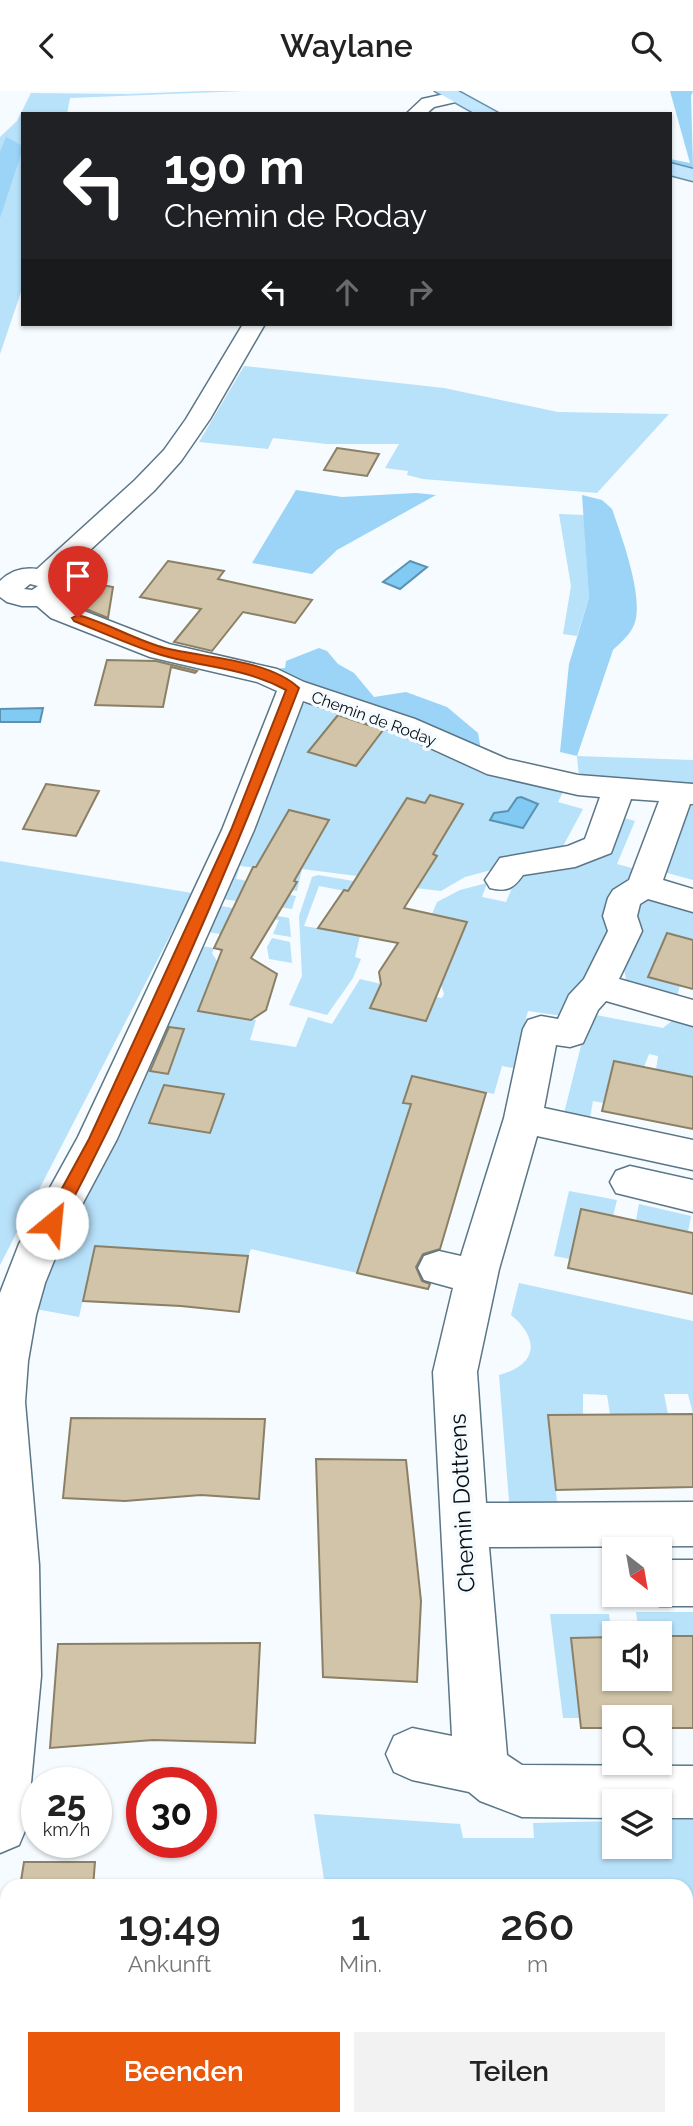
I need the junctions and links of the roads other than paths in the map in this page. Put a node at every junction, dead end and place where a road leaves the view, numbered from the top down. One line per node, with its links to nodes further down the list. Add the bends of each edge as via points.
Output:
1 (449, 94): 2 (street); 3 (main road)
2 (417, 112)
3 (487, 112)
4 (672, 170): 5 (main road)
5 (693, 175)
6 (253, 326): 7 (street, via 179,447 159,471 63,557)
7 (43, 587): 8 (street, via 29,576 18,579); 9 (street, Chemin de Roday, via 61,612 160,650 242,667)
8 (6, 596)
9 (293, 688): 10 (street, Chemin de Roday, via 404,725 498,767 578,785); 23 (street, via 238,830 97,1139 24,1283 6,1361 3,1402)
10 (620, 787): 11 (street, Chemin de Roday); 12 (street, via 599,845 575,856 512,866)
11 (685, 793): 13 (street, Chemin de Roday)
12 (502, 880)
13 (644, 886): 14 (street); 15 (street, Chemin de Roday, via 625,898 620,916 625,931)
14 (693, 901)
15 (598, 986): 16 (street); 17 (street, Chemin Dottrens, via 582,1004 570,1034 541,1029)
16 (693, 1013)
17 (524, 1106): 18 (street); 22 (street, Chemin Dottrens, via 457,1273 455,1372)
18 (693, 1155)
19 (630, 1182): 20 (street)
20 (693, 1196)
21 (693, 1524): 22 (street)
22 (463, 1525): 27 (street, Chemin Dottrens)
23 (7, 1567): 29 (street, via 16,1676)
24 (672, 1583): 25 (street)
25 (693, 1583)
26 (412, 1754): 27 (street)
27 (483, 1769): 28 (street, via 498,1784 522,1791)
28 (693, 1792)
29 (0, 1826)

